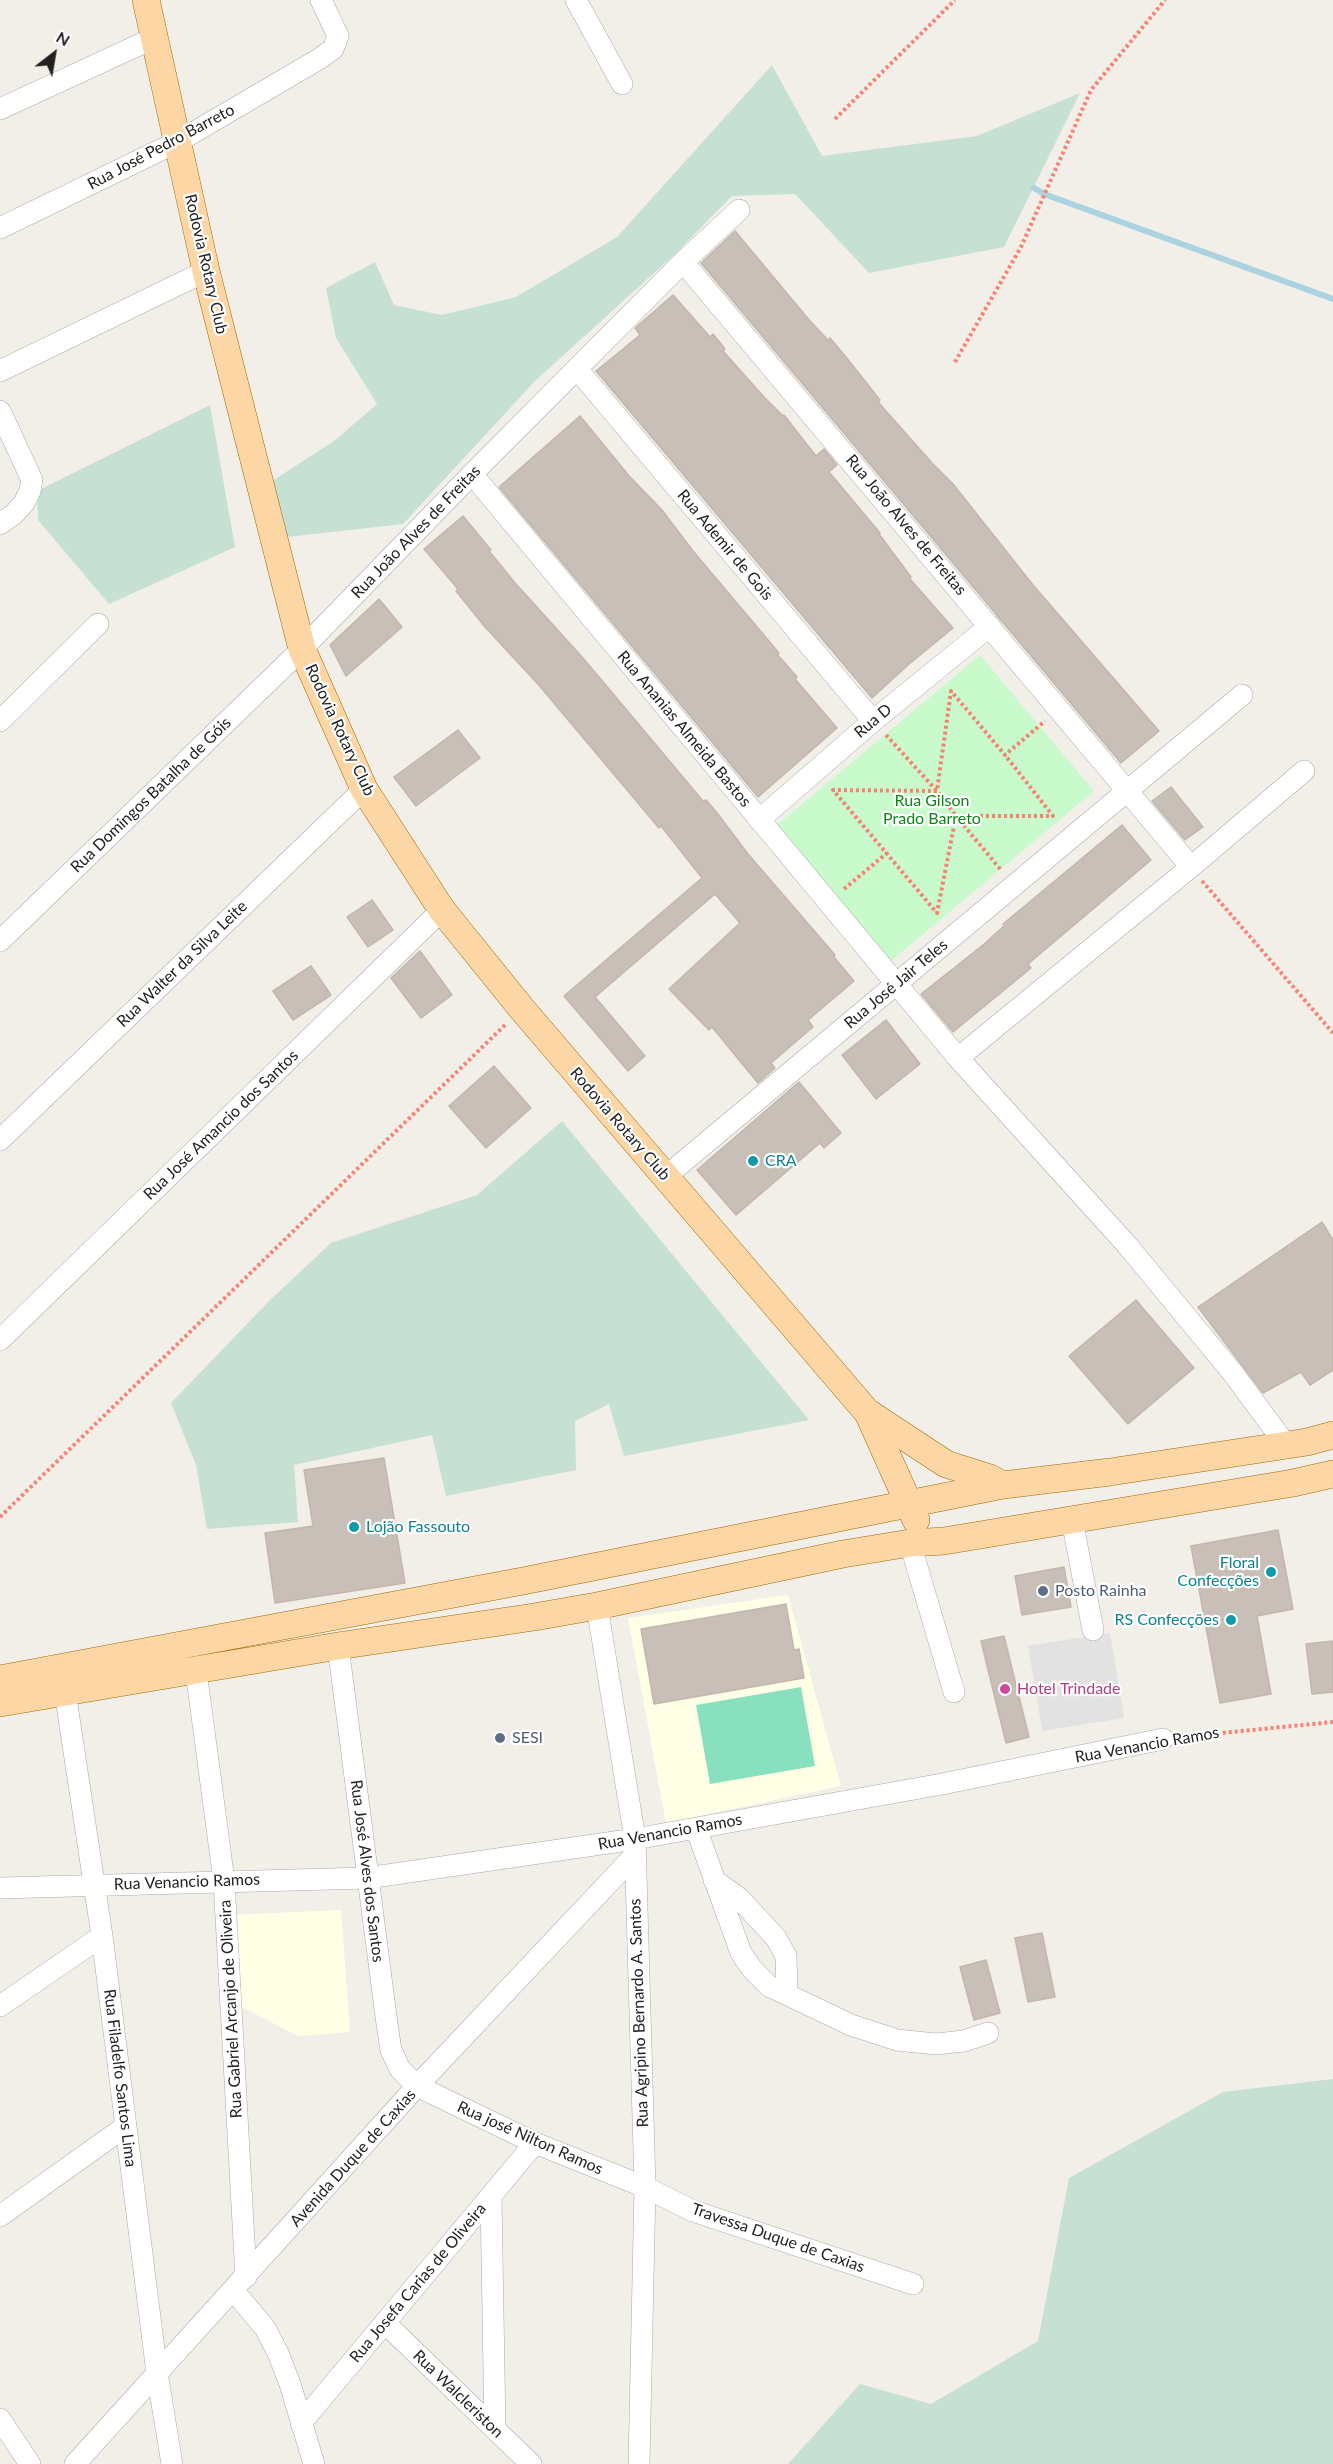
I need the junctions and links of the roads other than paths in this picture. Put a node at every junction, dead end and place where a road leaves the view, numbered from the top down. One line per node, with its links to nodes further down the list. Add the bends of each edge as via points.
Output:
1 (146, 0): 4 (main road, Rodovia Rotary Club)
2 (321, 0): 7 (street, Rua José Pedro Barreto, via 338,36 333,49)
3 (576, 0): 5 (street)
4 (156, 37): 6 (street); 7 (main road, Rodovia Rotary Club)
5 (622, 84)
6 (0, 109)
7 (179, 141): 9 (street, Rua José Pedro Barreto); 11 (main road, Rodovia Rotary Club)
8 (739, 210): 10 (street, Rua João Alves de Freitas)
9 (0, 228)
10 (683, 262): 12 (street, Rua João Alves de Freitas); 18 (street, Rua João Alves de Freitas)
11 (206, 271): 13 (street); 19 (main road, Rodovia Rotary Club)
12 (578, 369): 15 (street, Rua João Alves de Freitas); 22 (street, Rua Ademir de Gois)
13 (0, 371)
14 (0, 411): 16 (street, via 32,480 24,503)
15 (472, 474): 19 (street, Rua João Alves de Freitas); 26 (street, Rua Ananias Almeida Bastos)
16 (0, 524)
17 (98, 624): 21 (street)
18 (990, 626): 22 (street, Rua D); 25 (street, Rua João Alves de Freitas)
19 (303, 649): 24 (main road, Rodovia Rotary Club); 29 (street, Rua Domingos Batalha de Góis)
20 (1242, 695): 25 (street, Rua José Jair Teles)
21 (0, 721)
22 (873, 721): 26 (street, Rua D)
23 (1304, 771): 27 (street)
24 (364, 789): 28 (main road, Rodovia Rotary Club); 32 (street, Rua Walter da Silva Leite)
25 (1126, 790): 27 (street, Rua João Alves de Freitas); 30 (street, Rua José Jair Teles)
26 (759, 820): 30 (street, Rua Ananias Almeida Bastos)
27 (1191, 867): 31 (street)
28 (442, 910): 33 (main road, Rodovia Rotary Club); 34 (street, Rua José Amancio dos Santos)
29 (0, 941)
30 (896, 984): 31 (street, Rua Ananias Almeida Bastos); 33 (street, Rua José Jair Teles)
31 (958, 1058): 37 (street, Rua Ananias Almeida Bastos, via 1127,1245 1232,1372)
32 (0, 1140)
33 (665, 1177): 35 (main road, Rodovia Rotary Club)
34 (0, 1340)
35 (867, 1412): 39 (main road, via 946,1464); 41 (main road)
36 (1333, 1435): 37 (main road)
37 (1276, 1446): 39 (main road); 40 (main road)
38 (1333, 1474): 40 (main road)
39 (1003, 1485): 41 (main road)
40 (1273, 1485): 42 (main road)
41 (909, 1504): 43 (main road); 44 (main road)
42 (1072, 1520): 43 (main road); 47 (street)
43 (918, 1543): 45 (main road, via 843,1554); 52 (street)
44 (523, 1581): 46 (main road); 50 (main road)
45 (597, 1606): 46 (main road); 56 (street, Rua Agripino Bernardo A. Santos)
46 (534, 1617): 48 (main road)
47 (1093, 1630)
48 (338, 1646): 49 (main road); 57 (street, Rua José Alves dos Santos)
49 (196, 1671): 51 (main road); 59 (street, Rua Gabriel Arcanjo de Oliveira)
50 (0, 1679)
51 (65, 1692): 53 (main road); 60 (street, Rua Filadelfo Santos Lima)
52 (954, 1692)
53 (0, 1703)
54 (1163, 1739): 55 (street, Rua Venancio Ramos)
55 (696, 1828): 56 (street, Rua Venancio Ramos); 58 (street)
56 (634, 1848): 57 (street, Rua Venancio Ramos); 66 (street, Avenida Duque de Caxias); 69 (street, Rua Agripino Bernardo A. Santos)
57 (368, 1878): 59 (street, Rua Venancio Ramos); 66 (street, Rua José Alves dos Santos, via 391,2050 400,2069)
58 (714, 1880): 63 (street, via 741,1953 769,1986); 63 (street, via 740,1898 776,1938 786,1956)
59 (224, 1881): 60 (street, Rua Venancio Ramos); 72 (street, Rua Gabriel Arcanjo de Oliveira)
60 (94, 1885): 61 (street, Rua Venancio Ramos); 62 (street, Rua Filadelfo Santos Lima)
61 (0, 1888)
62 (102, 1936): 64 (street); 67 (street, Rua Filadelfo Santos Lima)
63 (787, 1994): 65 (street, via 851,2025 897,2040 936,2044)
64 (0, 2006)
65 (988, 2033)
66 (417, 2086): 68 (street, Rua josé Nilton Ramos); 72 (street, Avenida Duque de Caxias)
67 (126, 2126): 71 (street); 75 (street, Rua Filadelfo Santos Lima)
68 (536, 2143): 69 (street, Rua josé Nilton Ramos); 70 (street, Rua Josefa Carias de Oliveira)
69 (645, 2187): 73 (street, Travessa Duque de Caxias, via 693,2211); 84 (street, Rua Agripino Bernardo A. Santos)
70 (491, 2196): 74 (street, Rua Josefa Carias de Oliveira); 78 (street)
71 (0, 2216)
72 (239, 2283): 75 (street, Avenida Duque de Caxias); 77 (street, via 278,2353)
73 (913, 2284)
74 (385, 2323): 77 (street, Rua Josefa Carias de Oliveira); 78 (street, Rua Walcleriston)
75 (157, 2373): 80 (street, Avenida Duque de Caxias); 81 (street, Rua Filadelfo Santos Lima)
76 (0, 2419): 79 (street)
77 (301, 2423): 82 (street)
78 (495, 2429): 83 (street, Rua Walcleriston)
79 (30, 2464)
80 (75, 2464)
81 (172, 2464)
82 (314, 2464)
83 (531, 2464)
84 (639, 2464)

